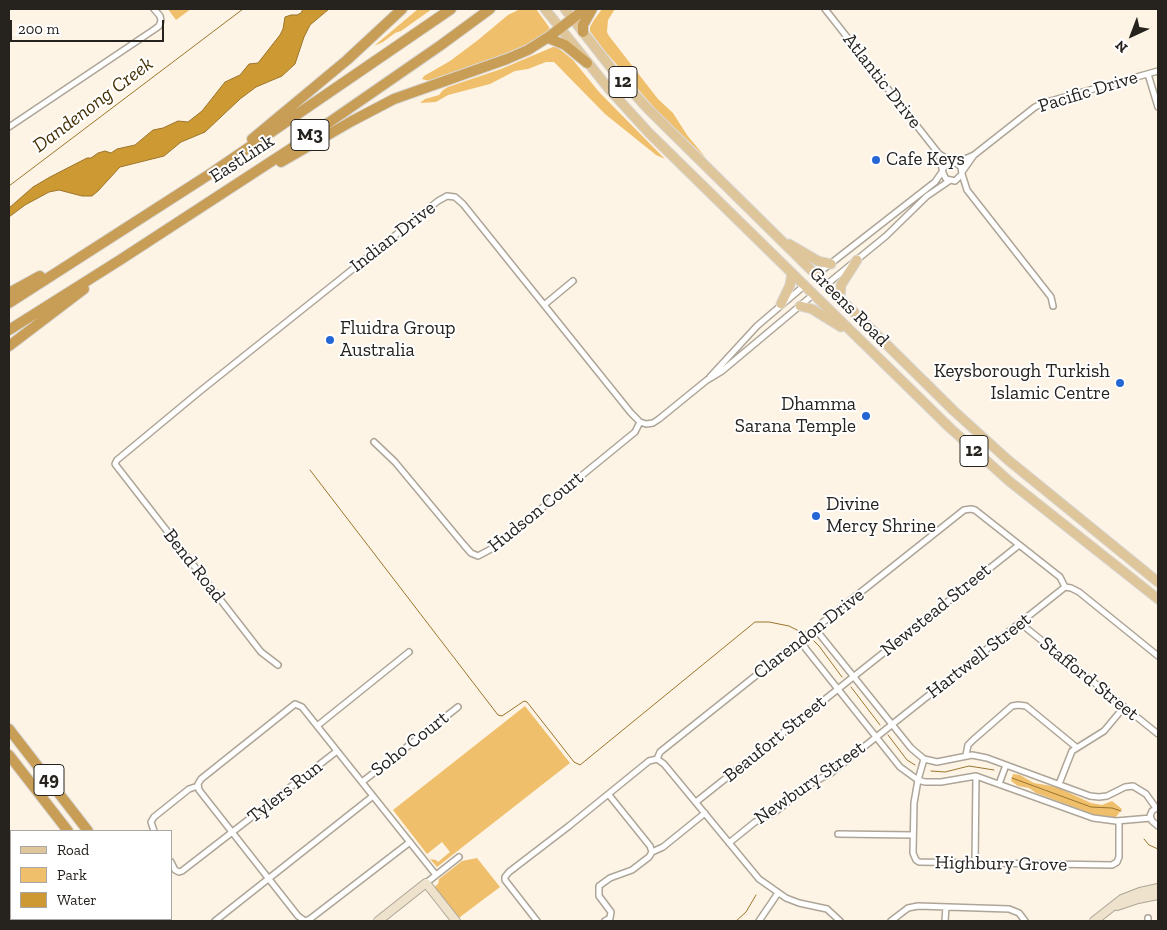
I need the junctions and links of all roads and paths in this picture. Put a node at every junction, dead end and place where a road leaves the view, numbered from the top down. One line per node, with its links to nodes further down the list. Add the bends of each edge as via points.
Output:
1 (154, 9): 18 (street, via 161,21 155,30)
2 (402, 9): 23 (highway, via 337,70)
3 (452, 9): 23 (highway, EastLink / M3)
4 (490, 9): 27 (highway, EastLink / M3, via 372,93)
5 (545, 9): 11 (main road, Greens Road / 12)
6 (565, 9): 10 (main road, Greens Road / 12)
7 (585, 9): 10 (highway)
8 (592, 9): 12 (highway, via 583,25)
9 (825, 9): 19 (street, Atlantic Drive)
10 (572, 19): 11 (highway); 12 (main road, Greens Road / 12)
11 (560, 28): 13 (highway); 14 (main road, Greens Road / 12)
12 (583, 32): 28 (main road, Greens Road / 12, via 646,108)
13 (548, 38): 14 (highway, via 565,45); 27 (highway, via 520,54 372,110)
14 (587, 63): 33 (main road, Greens Road / 12, via 649,133)
15 (1158, 71): 16 (street, Pacific Drive)
16 (1148, 74): 17 (street); 20 (street, Pacific Drive, via 1043,103)
17 (1158, 107)
18 (9, 127)
19 (939, 154): 21 (street, Atlantic Drive); 22 (street, Atlantic Drive)
20 (974, 155): 21 (street, Pacific Drive); 24 (street, Pacific Drive)
21 (954, 162): 22 (street, via 946,164); 24 (street, via 961,167)
22 (942, 171): 25 (street, via 944,177); 32 (street, via 935,182)
23 (213, 172): 29 (highway, EastLink / M3)
24 (962, 173): 25 (street, via 958,180); 26 (street)
25 (951, 181): 26 (street); 31 (street, via 927,196)
26 (967, 190): 45 (street, via 1051,297)
27 (177, 223): 30 (highway, EastLink / M3)
28 (770, 230): 32 (main road, via 818,261); 34 (main road, Greens Road / 12)
29 (99, 245): 38 (highway); 41 (highway, EastLink / M3)
30 (120, 260): 46 (highway, EastLink / M3); 48 (highway)
31 (857, 260): 37 (street); 40 (main road, via 840,285)
32 (831, 264): 34 (street)
33 (792, 273): 36 (main road, Greens Road / 12); 42 (main road)
34 (816, 276): 36 (main road); 37 (main road, Greens Road / 12)
35 (573, 282): 43 (street)
36 (805, 285): 39 (main road, Greens Road / 12); 42 (street)
37 (826, 285): 39 (main road); 40 (main road, Greens Road / 12)
38 (9, 292)
39 (814, 294): 44 (street); 47 (main road, Greens Road / 12)
40 (840, 298): 53 (main road, Greens Road / 12, via 979,434)
41 (9, 303)
42 (781, 304): 49 (street)
43 (544, 305): 50 (street, Indian Drive); 52 (street, Indian Drive, via 463,204 455,197 447,196 199,392)
44 (800, 306): 47 (main road, via 812,309); 49 (street)
45 (1052, 306)
46 (9, 330)
47 (854, 334): 54 (main road, Greens Road / 12, via 979,455)
48 (9, 346)
49 (707, 380): 50 (street, via 659,419 646,424)
50 (640, 422): 51 (street, Hudson Court, via 635,432 493,548 478,556 464,545 395,462)
51 (374, 442)
52 (115, 464): 64 (street, Bend Road, via 261,652)
53 (1052, 496): 54 (main road); 56 (main road, Greens Road / 12)
54 (1043, 508): 58 (main road, Greens Road / 12)
55 (1019, 545): 57 (street, Clarendon Drive, via 1060,577); 60 (street, Clarendon Drive, via 975,510 964,510); 65 (street, Newstead Street)
56 (1158, 582)
57 (1065, 587): 59 (street, Hartwell Street); 63 (street, Clarendon Drive, via 1079,592)
58 (1158, 599)
59 (1020, 623): 68 (street, Stafford Street); 69 (street, Hartwell Street)
60 (816, 631): 61 (street, Clarendon Drive, via 807,634); 65 (street)
61 (802, 642): 66 (street); 78 (street, Clarendon Drive, via 660,752)
62 (409, 652): 70 (street)
63 (1158, 656)
64 (278, 664)
65 (854, 676): 66 (street, Beaufort Street); 69 (street)
66 (838, 689): 73 (street); 89 (street, Beaufort Street)
67 (458, 707): 83 (street, Soho Court)
68 (1124, 707): 72 (street, Stafford Street); 74 (street, via 1104,731)
69 (892, 724): 73 (street, Newbury Street); 79 (street)
70 (317, 726): 75 (street); 86 (street, via 302,707 295,704 201,779)
71 (9, 729): 96 (highway, 49)
72 (1158, 734)
73 (876, 737): 82 (street, via 900,767); 102 (street, Newbury Street, via 832,773 812,783)
74 (1076, 747): 77 (street, via 1026,706 1012,706 968,745); 85 (street)
75 (337, 751): 83 (street); 98 (street, Tylers Run)
76 (9, 755): 95 (highway, 49)
77 (966, 755): 79 (street, via 937,762); 80 (street)
78 (657, 759): 87 (street, Clarendon Drive, via 649,761); 89 (street)
79 (924, 759): 82 (street, Highbury Grove)
80 (1006, 765): 84 (street); 85 (street)
81 (976, 776): 82 (street, via 941,782); 84 (street); 105 (street)
82 (918, 780): 100 (street, Highbury Grove)
83 (362, 782): 88 (street)
84 (999, 784): 93 (street, via 1093,818)
85 (1059, 784): 90 (street, via 1099,797 1133,786 1146,794)
86 (198, 785): 97 (street, via 150,822); 98 (street)
87 (609, 795): 103 (street); 119 (street, Clarendon Drive, via 505,876 504,880)
88 (373, 796): 101 (street); 108 (street)
89 (696, 802): 91 (street)
90 (1157, 807): 92 (street)
91 (705, 813): 102 (street); 103 (street)
92 (1151, 818): 93 (street); 94 (street)
93 (1119, 821): 105 (street, Highbury Grove, via 1119,857 1112,865)
94 (1158, 826)
95 (67, 830)
96 (87, 830)
97 (154, 830)
98 (233, 833): 106 (street, Tylers Run, via 182,871 175,870); 108 (street)
99 (838, 834): 100 (street)
100 (914, 835): 105 (street, Highbury Grove, via 914,857 919,862)
101 (410, 842): 107 (street); 116 (street)
102 (729, 843): 111 (street, via 760,879)
103 (652, 852): 120 (street, via 632,870 599,886 599,896 611,912)
104 (459, 857): 107 (street)
105 (975, 863)
106 (172, 864)
107 (436, 875): 109 (street)
108 (268, 878): 115 (street); 116 (street)
109 (426, 883): 117 (main road); 118 (main road)
110 (1158, 888): 114 (main road, via 1119,900)
111 (778, 893): 121 (street); 122 (street, via 799,903 827,909)
112 (1158, 895): 114 (main road, via 1132,900)
113 (946, 906): 123 (street, via 908,908); 124 (street); 125 (street, via 1009,909)
114 (1106, 912): 126 (main road)
115 (215, 921)
116 (305, 921)
117 (378, 921)
118 (456, 921)
119 (537, 921)
120 (605, 921)
121 (759, 921)
122 (840, 921)
123 (891, 921)
124 (945, 921)
125 (1025, 921)
126 (1094, 921)

